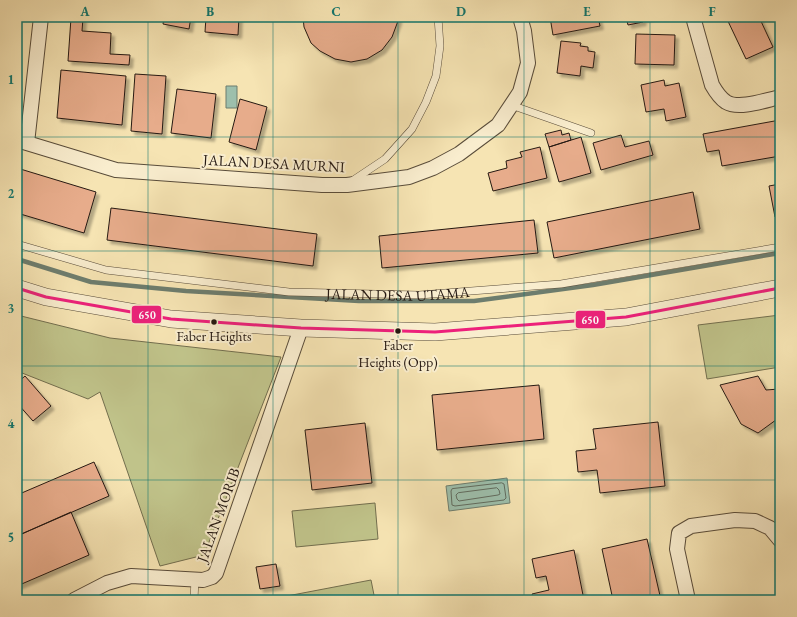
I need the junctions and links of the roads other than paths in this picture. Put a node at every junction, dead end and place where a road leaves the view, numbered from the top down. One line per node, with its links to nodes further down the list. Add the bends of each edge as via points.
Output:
1 (41, 17): 8 (street)
2 (438, 17): 9 (lane, via 440,46 436,76 412,129 385,159)
3 (520, 17): 6 (street, JALAN DESA MURNI, via 528,63 520,92)
4 (693, 17): 5 (street, via 717,95 727,103 738,106)
5 (780, 97)
6 (511, 105): 7 (lane); 9 (street, JALAN DESA MURNI, via 498,125 459,154 433,168 409,177)
7 (591, 133)
8 (22, 142): 9 (street, JALAN DESA MURNI, via 116,170)
9 (347, 185)
10 (17, 244): 11 (lane, JALAN DESA UTAMA, via 106,270 289,292 418,295 561,284)
11 (780, 247)
12 (17, 288): 14 (street, via 46,298 171,319)
13 (780, 288): 14 (street, via 626,317 435,332)
14 (301, 328): 16 (street, JALAN MORIB, via 218,568 212,576)
15 (780, 540): 19 (street, via 770,528 755,521 735,520 691,526 680,533 677,549)
16 (195, 580): 17 (street, JALAN MORIB, via 131,576 107,583); 18 (lane)
17 (74, 600)
18 (194, 600)
19 (688, 600)

